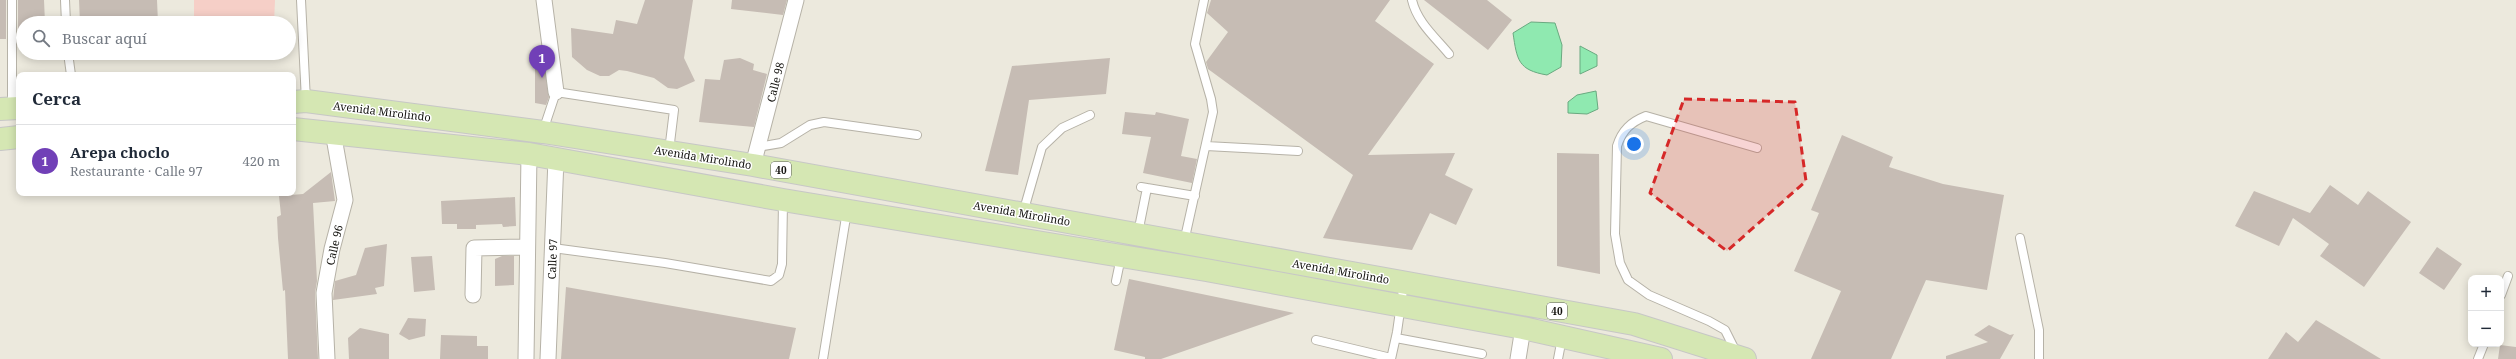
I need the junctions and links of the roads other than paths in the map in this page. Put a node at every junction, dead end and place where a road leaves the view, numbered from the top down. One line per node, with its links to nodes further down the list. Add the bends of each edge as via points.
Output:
1 (12, 0): 14 (lane)
2 (65, 0): 8 (lane)
3 (301, 0): 13 (lane, via 304,62)
4 (544, 0): 12 (street)
5 (796, 0): 27 (street, Calle 98)
6 (1204, 0): 22 (lane, via 1195,44 1213,112)
7 (1412, 0): 9 (lane, via 1415,12 1423,24)
8 (66, 16)
9 (1449, 54)
10 (69, 60): 11 (lane)
11 (71, 72)
12 (556, 92): 18 (lane); 25 (lane, via 674,110)
13 (300, 102): 18 (main road, Avenida Mirolindo / 40)
14 (10, 108)
15 (1090, 115): 32 (lane, via 1062,128 1042,147)
16 (296, 129): 17 (main road)
17 (334, 132): 26 (main road); 56 (street, Calle 96, via 345,200 324,293)
18 (543, 132): 25 (main road, Avenida Mirolindo / 40)
19 (917, 135): 27 (lane, via 824,122 810,125)
20 (16, 137): 21 (main road)
21 (0, 139)
22 (1206, 146): 24 (lane); 29 (lane)
23 (1757, 148): 55 (lane, via 1646,116 1632,122 1620,136 1617,146 1615,234 1620,263 1628,280 1649,295 1725,330)
24 (1298, 151)
25 (669, 152): 27 (main road, Avenida Mirolindo / 40)
26 (529, 154): 28 (main road); 36 (street)
27 (756, 156): 32 (main road, Avenida Mirolindo / 40)
28 (556, 159): 30 (main road); 37 (street, Calle 97)
29 (1195, 196): 33 (lane, via 1144,188); 35 (lane)
30 (783, 200): 31 (main road); 37 (lane, via 782,264 779,276 771,281 665,263)
31 (847, 211): 38 (main road); 59 (lane)
32 (1023, 214): 33 (main road, Avenida Mirolindo / 40)
33 (1138, 234): 35 (main road, Avenida Mirolindo / 40)
34 (2020, 238): 63 (lane, via 2039,330)
35 (1184, 242): 39 (main road, Avenida Mirolindo / 40)
36 (527, 247): 44 (street, via 474,248); 57 (street)
37 (552, 248): 58 (street, Calle 97)
38 (1121, 257): 41 (lane); 45 (main road, via 1206,270 1211,280 1226,289 1313,305 1340,306)
39 (1366, 276): 42 (main road, Avenida Mirolindo / 40); 45 (main road); 46 (main road, via 1424,275 1495,290)
40 (2508, 276): 43 (lane)
41 (1116, 281)
42 (1404, 283): 46 (main road, Avenida Mirolindo / 40); 47 (lane)
43 (2504, 287)
44 (473, 295)
45 (1361, 299): 47 (main road, 40)
46 (1517, 304): 55 (main road, Avenida Mirolindo / 40, via 1634,324)
47 (1400, 306): 48 (main road, 40); 50 (lane)
48 (1523, 328): 49 (main road, 40); 60 (street)
49 (1562, 337): 61 (lane); 62 (main road, 40)
50 (1396, 338): 53 (lane); 54 (lane)
51 (1316, 340): 54 (lane)
52 (2483, 347): 64 (lane)
53 (1482, 354)
54 (1391, 358)
55 (1742, 358)
56 (327, 359)
57 (526, 359)
58 (548, 359)
59 (823, 359)
60 (1518, 359)
61 (1558, 359)
62 (1661, 359)
63 (2039, 359)
64 (2478, 359)

